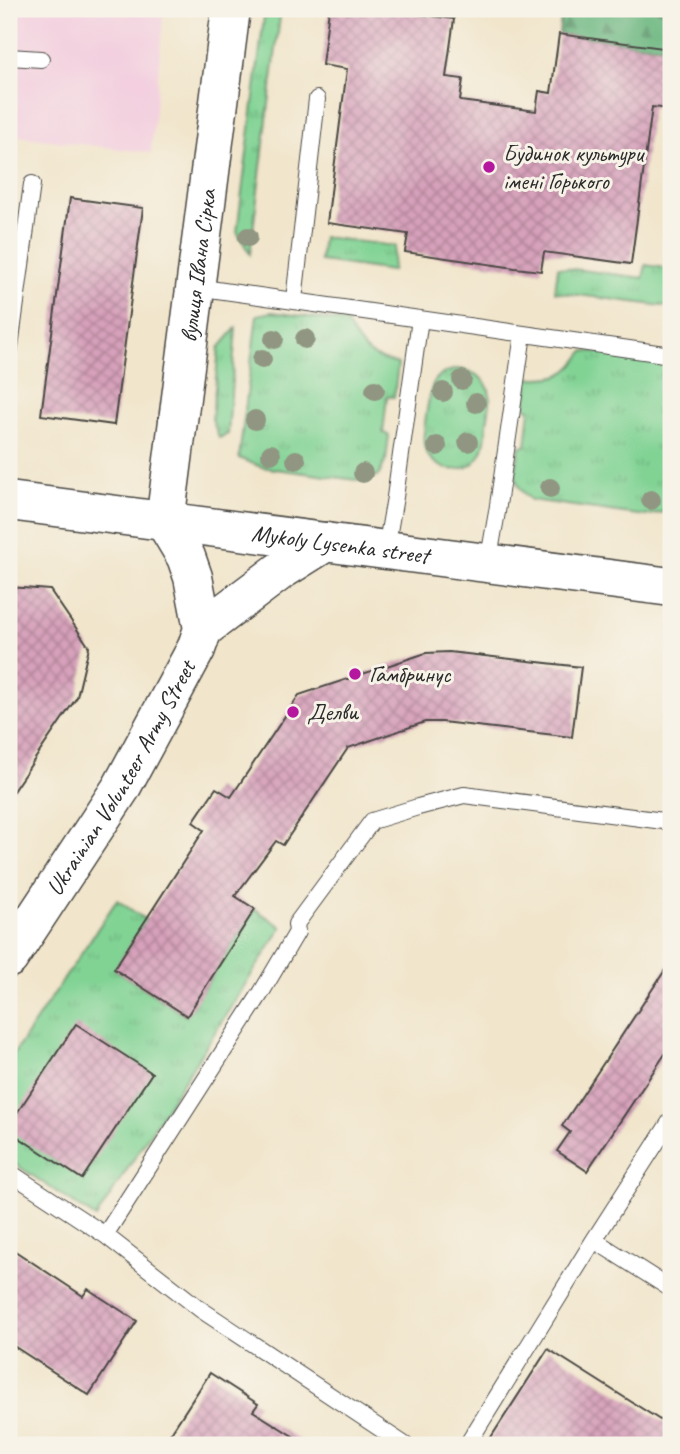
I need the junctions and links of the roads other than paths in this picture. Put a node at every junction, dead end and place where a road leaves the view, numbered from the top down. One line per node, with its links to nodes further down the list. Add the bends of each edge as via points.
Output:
1 (231, 9): 6 (street, вулиця Івана Сірка)
2 (9, 57): 3 (lane)
3 (41, 60)
4 (317, 100): 7 (lane)
5 (32, 184): 10 (lane)
6 (195, 286): 7 (lane); 13 (street, вулиця Івана Сірка)
7 (294, 300): 8 (lane)
8 (420, 319): 9 (lane); 15 (lane)
9 (523, 334): 11 (lane); 16 (lane)
10 (9, 355)
11 (671, 355)
12 (9, 501): 13 (street, Mykoly Lysenka street)
13 (164, 522): 14 (street, Mykoly Lysenka street); 18 (street, Ukrainian Volunteer Army Street, via 186,557)
14 (326, 542): 15 (street, Mykoly Lysenka street); 18 (street, Ukrainian Volunteer Army Street)
15 (386, 550): 16 (street, Mykoly Lysenka street)
16 (488, 563): 17 (street, Mykoly Lysenka street)
17 (671, 587)
18 (203, 629): 20 (street, Ukrainian Volunteer Army Street, via 197,649 121,788)
19 (671, 821): 23 (lane, via 464,795 372,821 296,924 298,932 261,993)
20 (9, 958)
21 (671, 1120): 24 (lane)
22 (9, 1172): 23 (lane)
23 (105, 1235): 26 (lane, via 200,1309)
24 (594, 1240): 25 (lane); 27 (lane)
25 (671, 1289)
26 (405, 1445)
27 (467, 1445)

